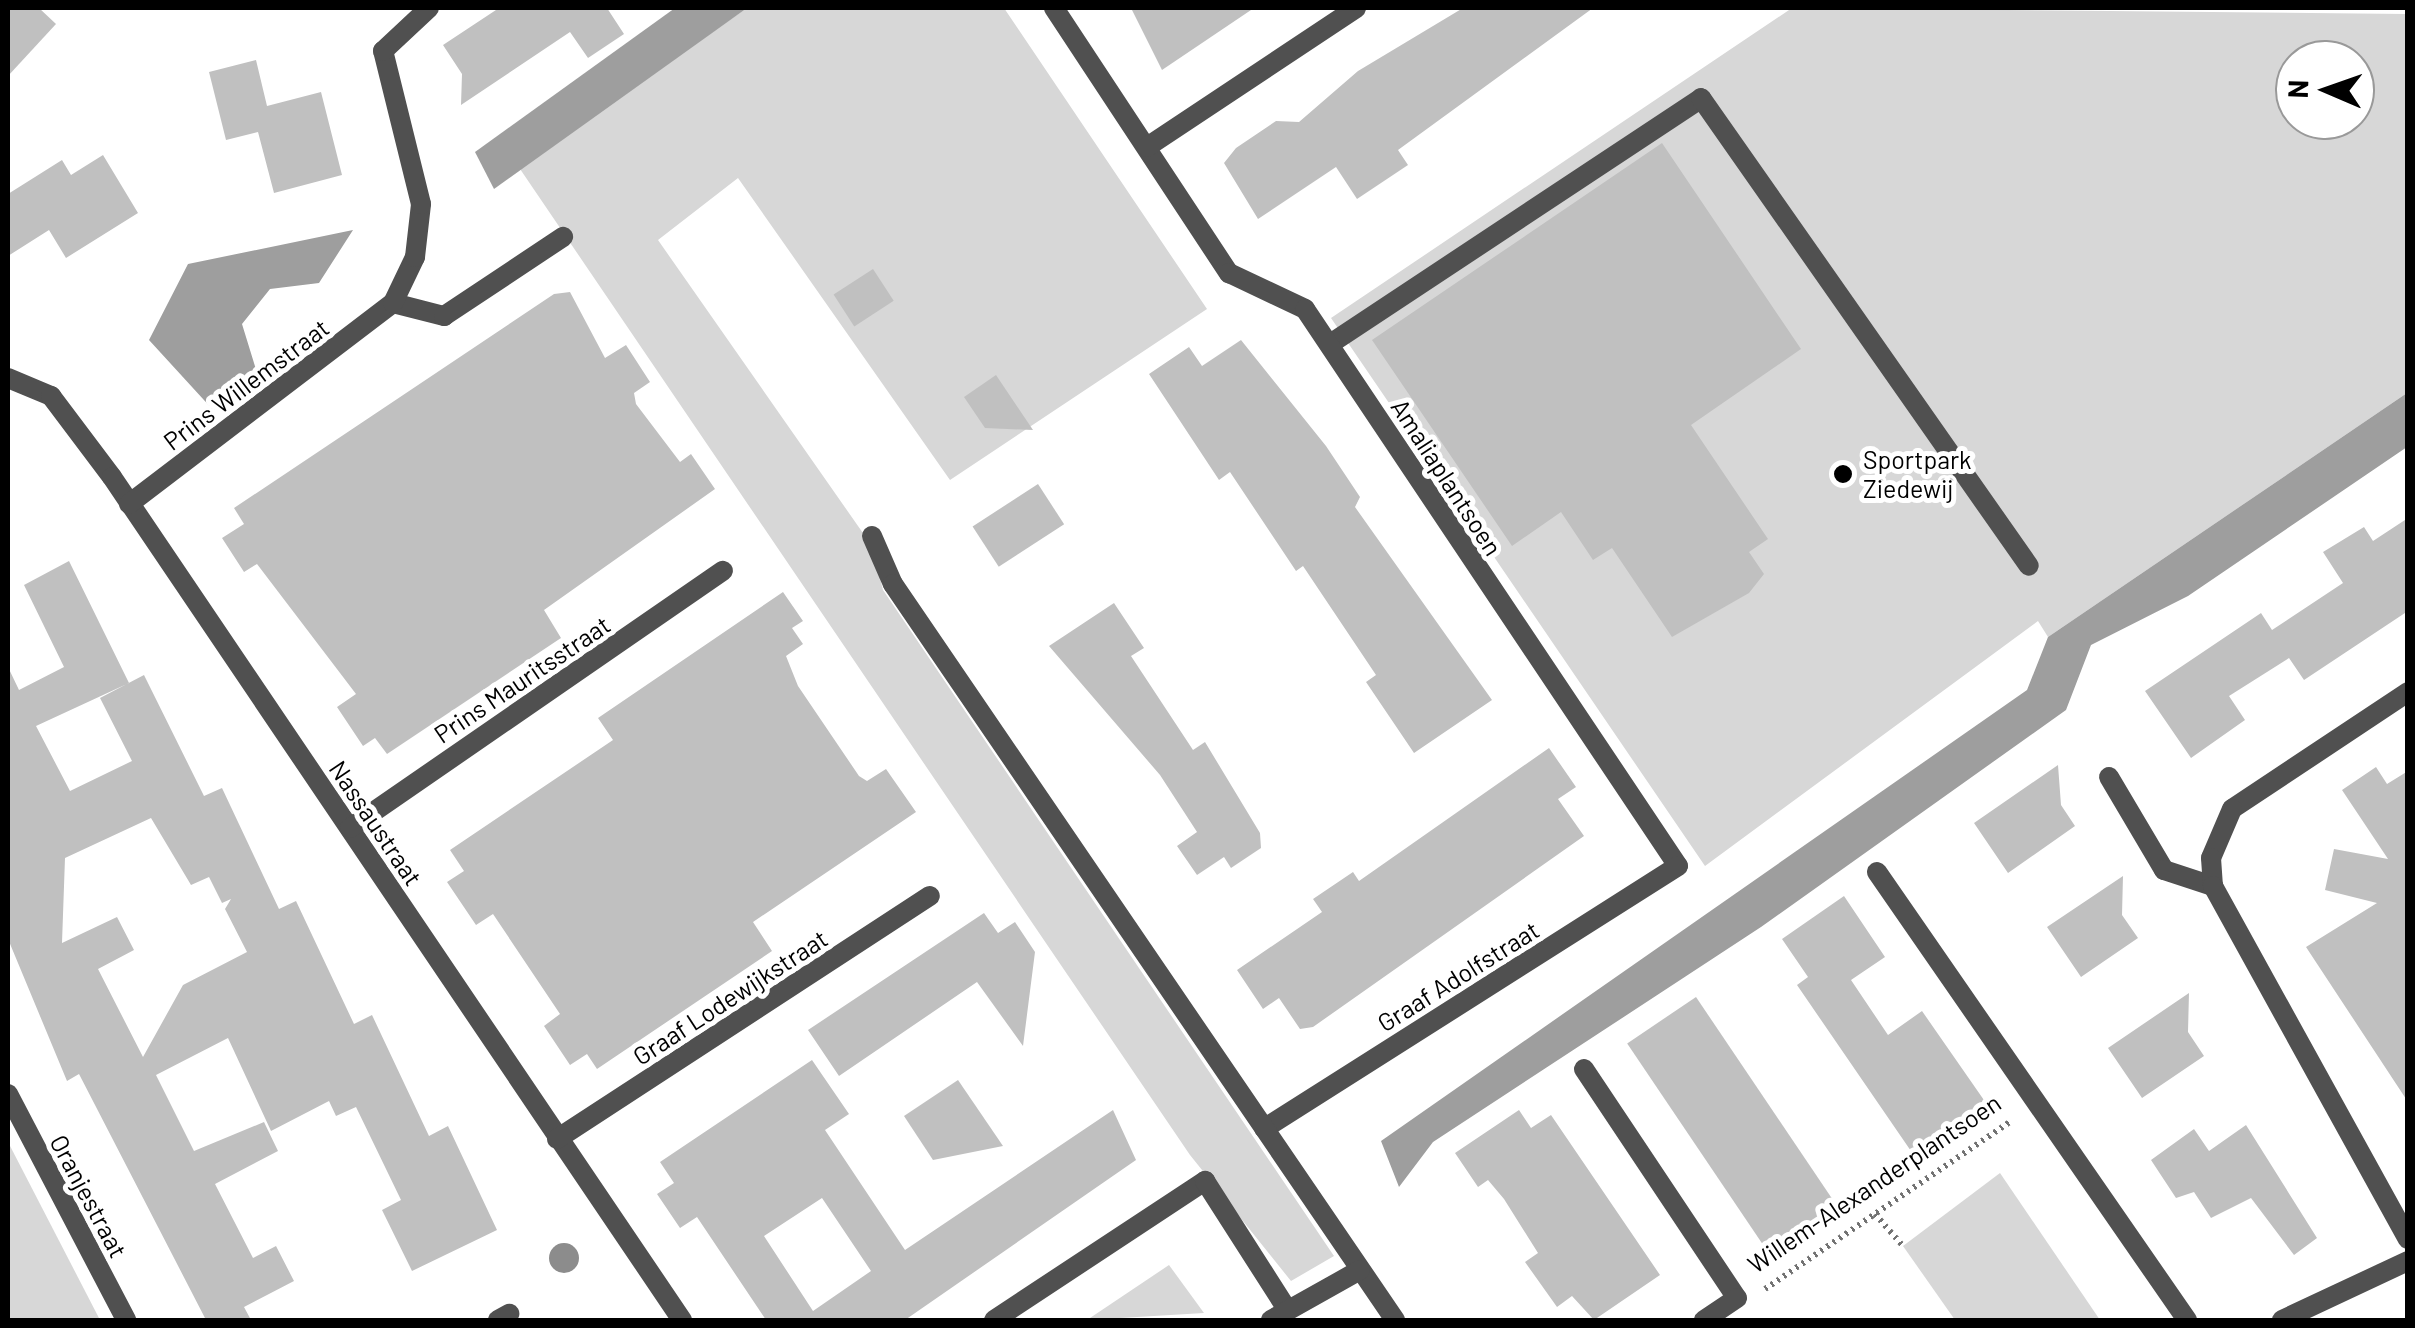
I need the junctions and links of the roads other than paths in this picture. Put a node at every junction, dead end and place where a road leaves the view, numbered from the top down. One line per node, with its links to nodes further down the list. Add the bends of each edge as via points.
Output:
1 (429, 8): 6 (street, Prins Willemstraat, via 384,50 421,204 415,257)
2 (1054, 8): 4 (street, Amaliaplantsoen)
3 (1356, 8): 4 (street)
4 (1147, 147): 7 (street, Amaliaplantsoen, via 1229,272 1306,309)
5 (563, 237): 6 (street, via 444,316)
6 (393, 303): 9 (street, Prins Willemstraat)
7 (1330, 344): 11 (street, via 1701,98); 16 (street, Amaliaplantsoen)
8 (8, 378): 9 (street, Nassaustraat, via 51,396)
9 (130, 504): 15 (street, Nassaustraat)
10 (872, 536): 22 (street, via 893,584)
11 (2029, 566)
12 (723, 571): 15 (street, Prins Mauritsstraat)
13 (2408, 692): 18 (street, via 2232,809 2211,858)
14 (2109, 777): 18 (street, via 2164,870)
15 (350, 828): 23 (street, Nassaustraat)
16 (1678, 866): 22 (street, Graaf Adolfstraat)
17 (1877, 872): 33 (street, Willem-Alexanderplantsoen)
18 (2212, 886): 24 (street)
19 (930, 896): 23 (street, Graaf Lodewijkstraat)
20 (1584, 1069): 32 (street, Willem-Alexanderplantsoen, via 1738,1298)
21 (8, 1094): 28 (street, Oranjestraat)
22 (1264, 1129): 26 (street)
23 (558, 1139): 29 (street, Nassaustraat)
24 (2408, 1238)
25 (2408, 1261): 34 (street)
26 (1360, 1270): 27 (street); 31 (street)
27 (1279, 1315): 30 (street, via 1204,1182)
28 (126, 1320)
29 (682, 1320)
30 (994, 1320)
31 (1395, 1320)
32 (1704, 1320)
33 (2187, 1320)
34 (2282, 1320)

